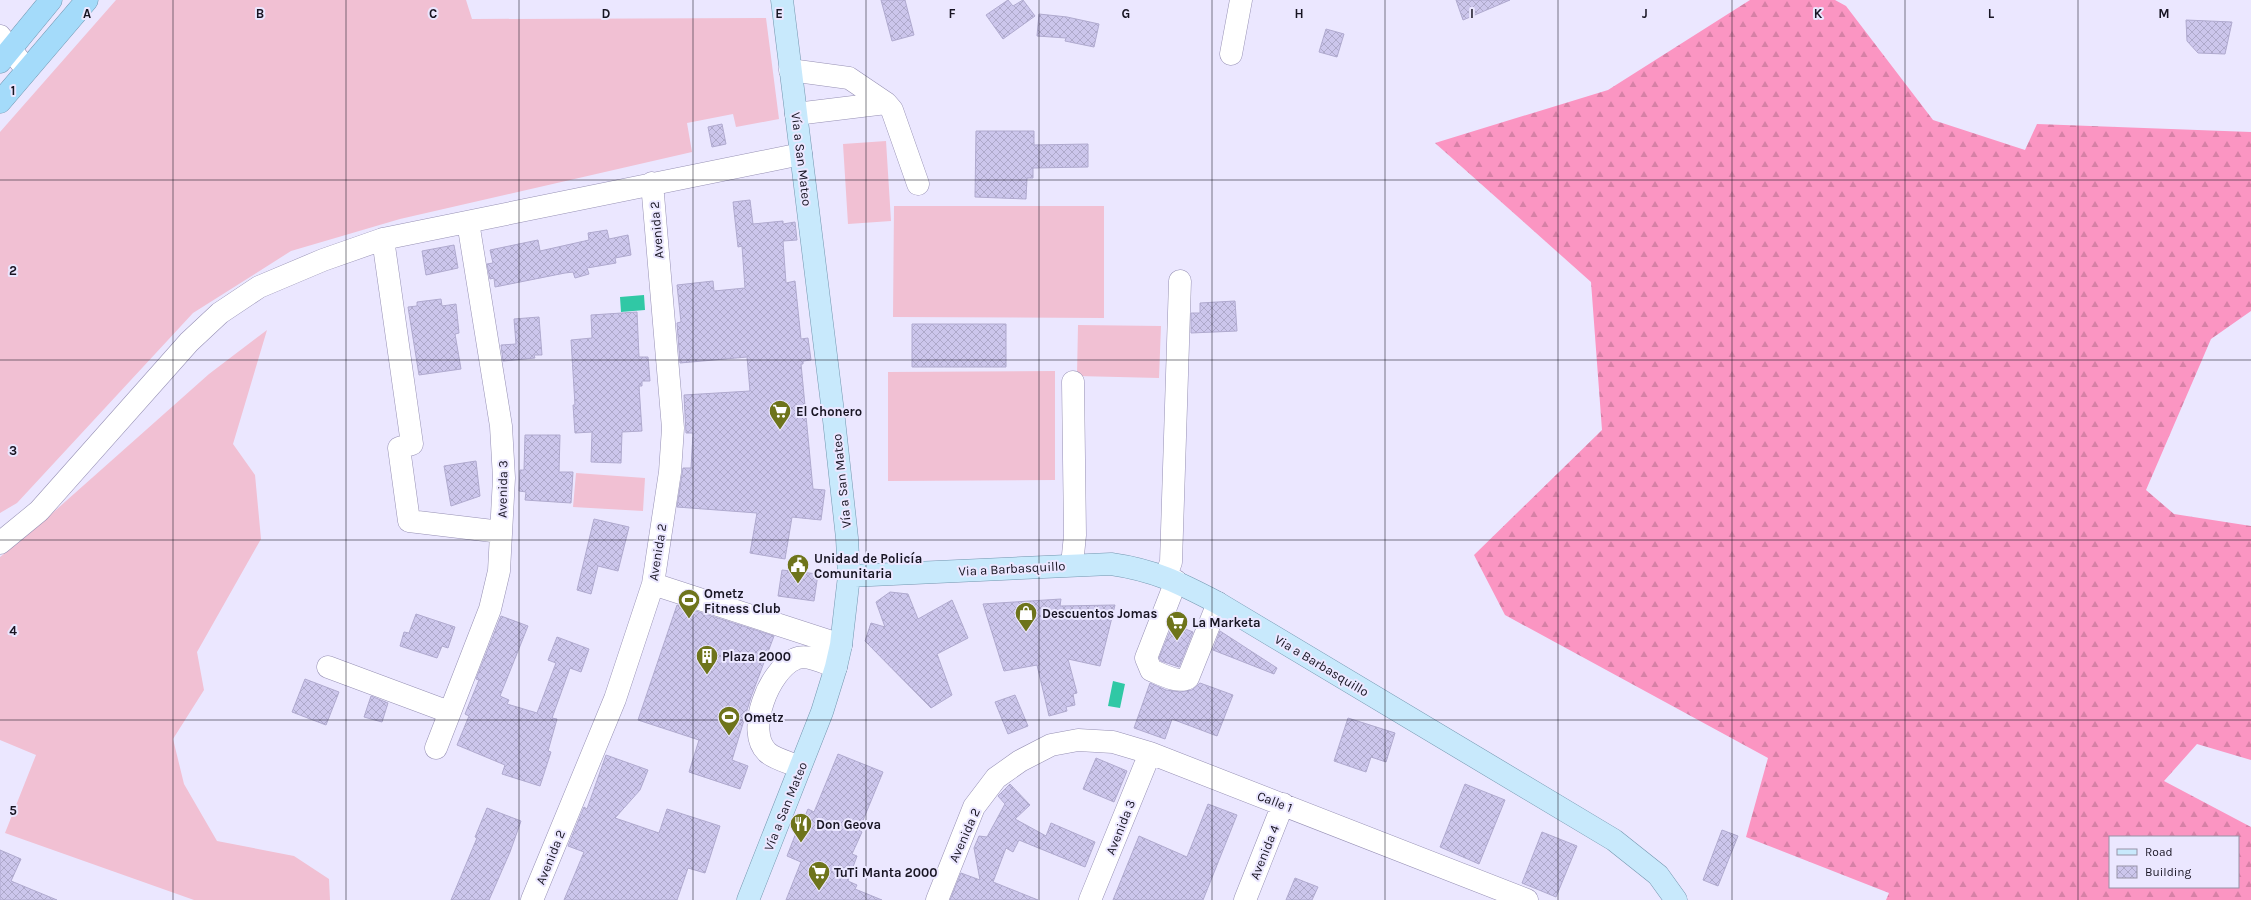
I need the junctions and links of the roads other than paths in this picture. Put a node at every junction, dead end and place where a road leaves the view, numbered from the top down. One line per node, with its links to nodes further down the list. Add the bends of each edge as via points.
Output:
1 (51, 0): 5 (highway)
2 (87, 0): 8 (highway)
3 (782, 0): 7 (main road, Vía a San Mateo)
4 (1242, 0): 6 (street)
5 (3, 53): 8 (street)
6 (1231, 54)
7 (790, 70): 10 (street, via 849,78); 11 (main road, Vía a San Mateo)
8 (22, 76): 9 (highway)
9 (0, 102)
10 (886, 103): 11 (street); 14 (street, via 892,110)
11 (796, 114): 12 (main road, Vía a San Mateo)
12 (801, 154): 13 (street); 22 (main road, Vía a San Mateo, via 836,436)
13 (652, 183): 15 (street); 24 (street, Avenida 2, via 673,428 670,472)
14 (918, 184)
15 (468, 222): 16 (street); 19 (street, Avenida 3, via 501,426 504,478)
16 (383, 239): 19 (street, via 412,444 399,448 409,521); 20 (street, via 258,287 220,313 189,342 40,512)
17 (1180, 281): 23 (street)
18 (1073, 382): 21 (street, via 1075,535)
19 (501, 532): 29 (street, Avenida 3, via 499,571 490,608)
20 (0, 543)
21 (1072, 565): 22 (main road, Via a Barbasquillo); 23 (main road, Via a Barbasquillo, via 1111,564)
22 (849, 576): 26 (main road, Vía a San Mateo)
23 (1171, 579): 25 (main road, Via a Barbasquillo); 25 (street, via 1146,658 1151,670 1178,680 1188,678)
24 (653, 584): 26 (street); 35 (street, Avenida 2, via 615,699)
25 (1218, 603): 41 (main road, Via a Barbasquillo, via 1614,840 1658,875)
26 (841, 645): 28 (main road, Vía a San Mateo)
27 (328, 667): 29 (street)
28 (836, 667): 33 (main road, Vía a San Mateo, via 822,712); 33 (street, via 806,657 795,658 776,676 759,714 759,742 767,753)
29 (449, 712): 30 (street, Avenida 3)
30 (436, 748)
31 (1150, 753): 32 (street, Calle 1, via 1113,742 1078,740 1051,745); 34 (street, Calle 1); 38 (street, Avenida 3)
32 (1020, 761): 37 (street, Avenida 2, via 996,778 974,807)
33 (800, 767): 36 (main road, Vía a San Mateo)
34 (1283, 804): 39 (street, Avenida 4); 40 (street, Calle 1)
35 (532, 900)
36 (748, 900)
37 (937, 900)
38 (1090, 900)
39 (1245, 900)
40 (1527, 900)
41 (1676, 900)

